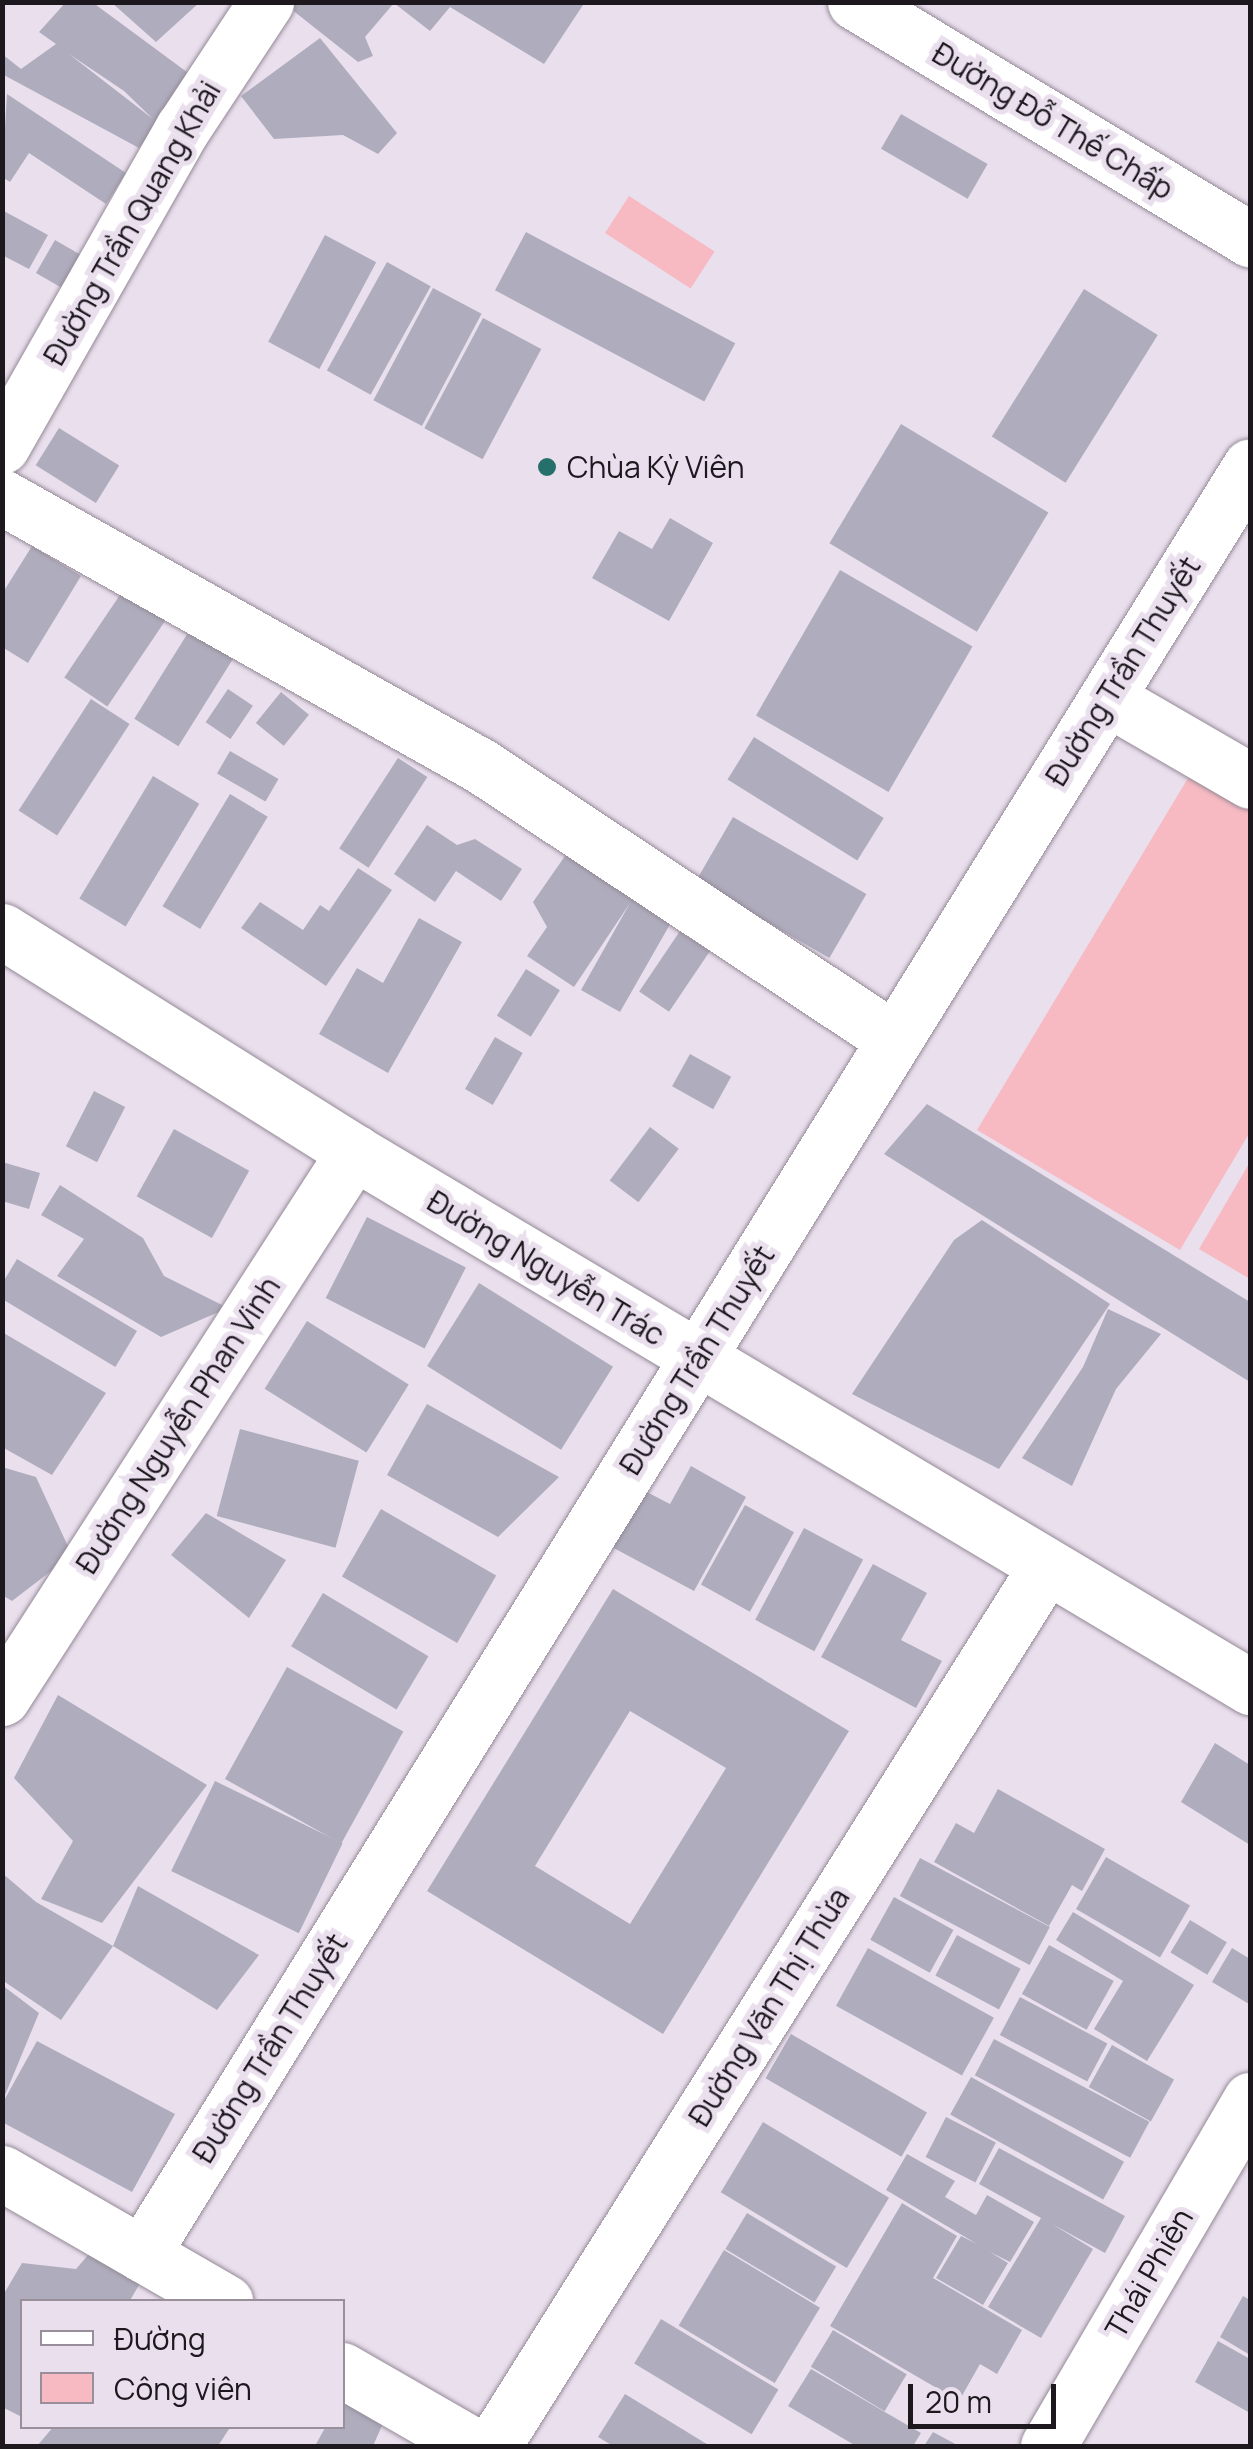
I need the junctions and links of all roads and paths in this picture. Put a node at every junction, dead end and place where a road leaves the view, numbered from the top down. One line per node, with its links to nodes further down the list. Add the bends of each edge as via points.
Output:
1 (266, 2): 4 (street, Đường Trần Quang Khải, via 183,128)
2 (855, 2): 3 (street, Đường Đỗ Thế Chấp)
3 (1250, 239)
4 (2, 446)
5 (1250, 466): 7 (street, Đường Trần Thuyết)
6 (2, 497): 10 (street, via 481,766)
7 (1107, 698): 8 (street); 10 (street, Đường Trần Thuyết)
8 (1250, 780)
9 (2, 931): 11 (street, Đường Nguyễn Trác)
10 (895, 1040): 12 (street, Đường Trần Thuyết)
11 (354, 1152): 12 (street, Đường Nguyễn Trác); 15 (street, Đường Nguyễn Phan Vinh)
12 (697, 1359): 13 (street, Đường Nguyễn Trác); 18 (street, Đường Trần Thuyết)
13 (1044, 1568): 14 (street, Đường Nguyễn Trác); 22 (street, Đường Văn Thị Thừa)
14 (1250, 1686)
15 (2, 1698)
16 (1250, 2100): 23 (street, Thái Phiên)
17 (2, 2172): 18 (street)
18 (142, 2254): 19 (street)
19 (220, 2299)
20 (345, 2372): 21 (street)
21 (474, 2446)
22 (493, 2446)
23 (1048, 2446)

